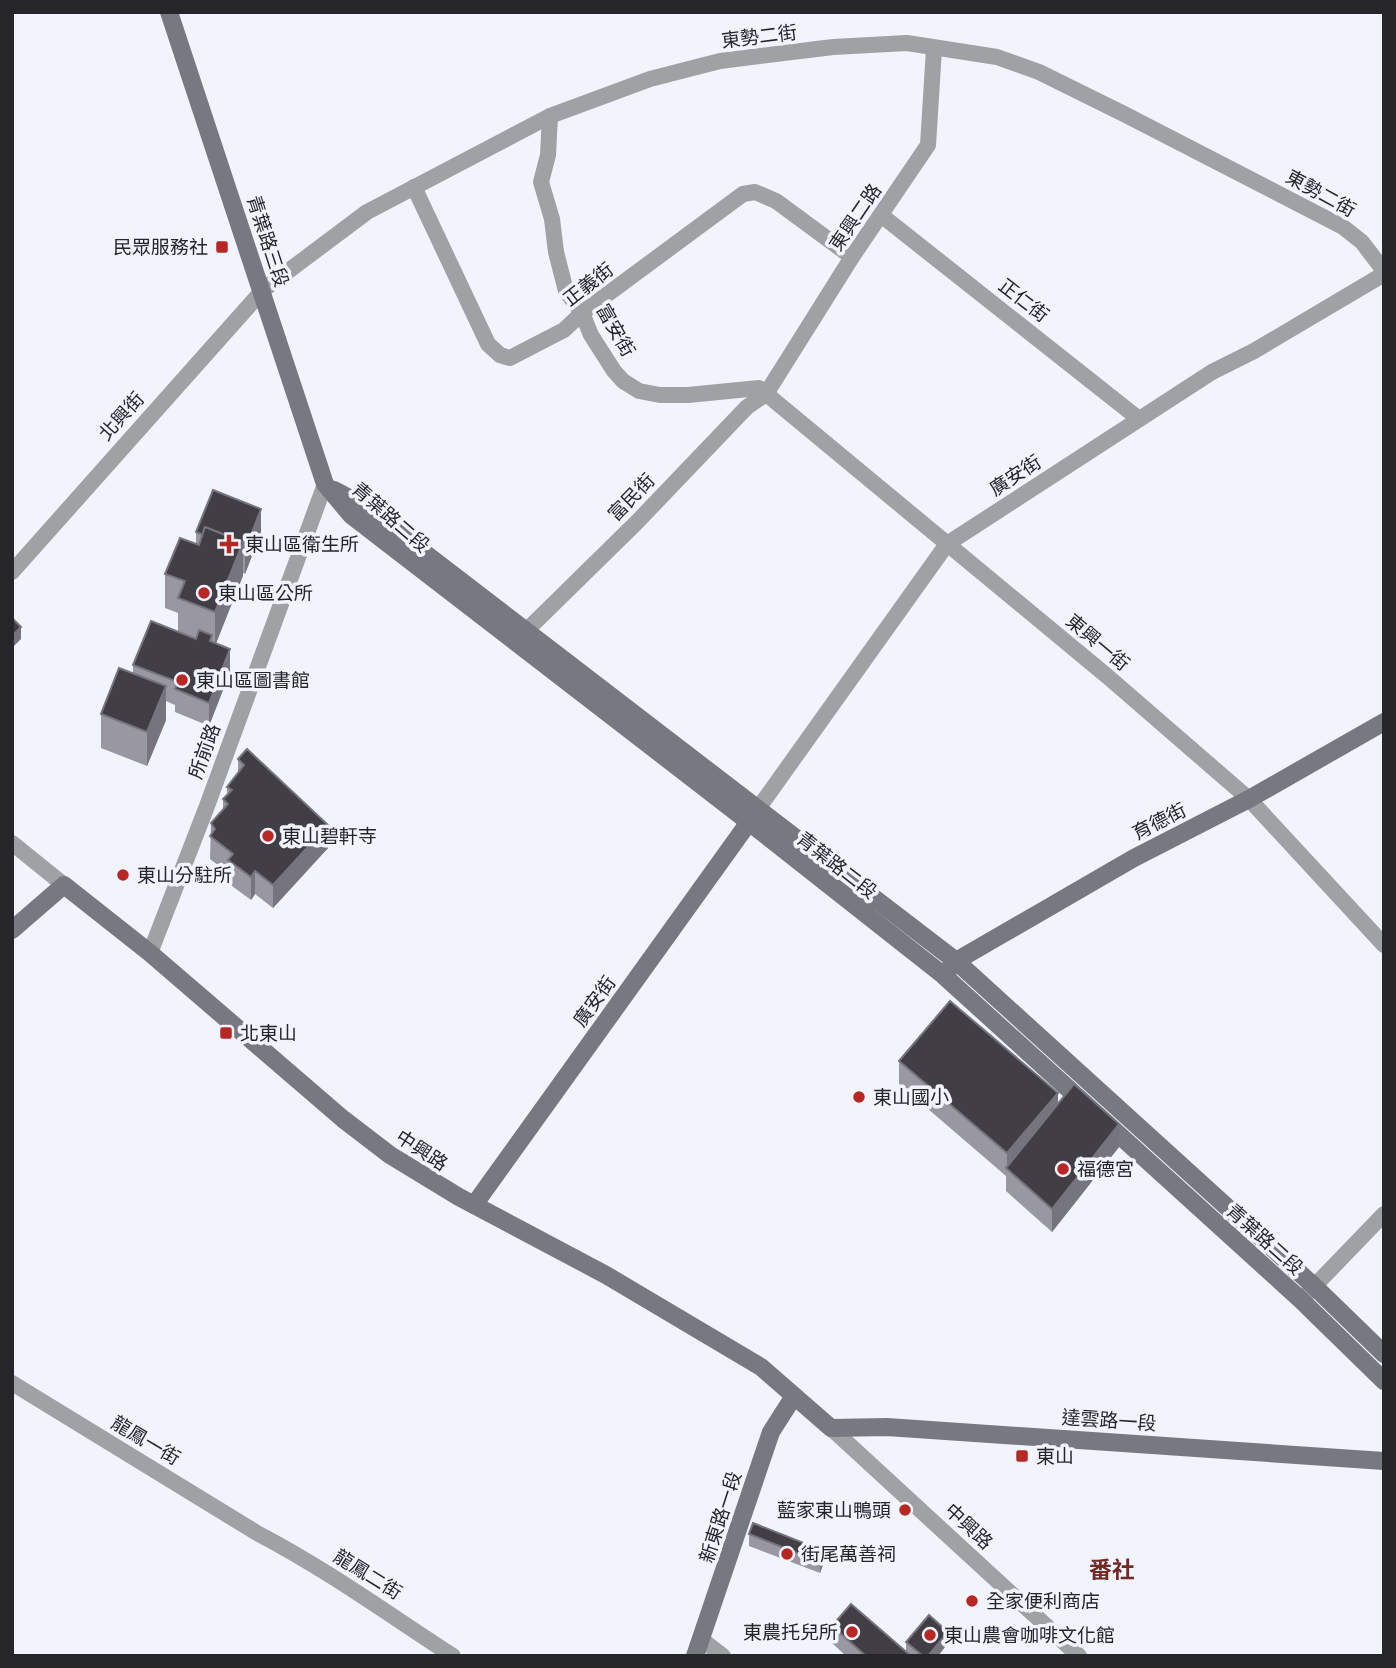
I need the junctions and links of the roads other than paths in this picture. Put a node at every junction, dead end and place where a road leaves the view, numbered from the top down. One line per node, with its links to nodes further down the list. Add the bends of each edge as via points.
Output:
1 (169, 12): 8 (main road, 青葉路三段)
2 (934, 49): 3 (street, 東勢二街, via 907,43 833,47 720,61 650,79); 5 (street, 東興二路, via 928,145); 7 (street, 東勢二街, via 997,57 1039,72 1124,114 1343,226 1362,242)
3 (550, 116): 4 (street, 東勢二街); 9 (street, 富安街, via 541,183 565,292)
4 (414, 187): 8 (street, 東勢二街, via 367,212); 9 (street, 正義街, via 488,344 500,355 510,358 564,330)
5 (881, 215): 6 (street, 東興二路); 11 (street, 正仁街)
6 (852, 257): 9 (street, 正義街, via 776,201 755,192 743,194); 10 (street, 東興二路)
7 (1384, 272): 11 (street, 廣安街)
8 (262, 290): 12 (main road, 青葉路三段); 14 (street, 北興街)
9 (582, 313): 10 (street, 富安街, via 614,371 639,391 688,395 759,388)
10 (766, 394): 13 (street, 東興一街); 15 (street, 富民街, via 747,407)
11 (1139, 419): 13 (street, 廣安街)
12 (325, 485): 15 (main road, 青葉路二段, via 362,505); 18 (main road, 青葉路二段, via 351,515); 23 (street, 所前路)
13 (947, 544): 17 (street, 東興一街); 18 (street, 廣安街)
14 (12, 572)
15 (527, 630): 18 (main road, 青葉路二段)
16 (1384, 722): 17 (main road, 育德街)
17 (1249, 799): 22 (street, 東興一街); 24 (main road, 育德街, via 1134,858)
18 (754, 815): 24 (main road, 青葉路二段); 25 (main road, 青葉路二段); 26 (main road, 廣安街)
19 (12, 843): 20 (street)
20 (64, 885): 21 (main road); 23 (main road, 中興路)
21 (12, 930)
22 (1384, 945)
23 (150, 953): 26 (main road, 中興路, via 343,1119 390,1155)
24 (956, 961): 25 (main road, 育德街); 28 (main road, 青葉路二段)
25 (943, 975): 29 (main road, 青葉路二段)
26 (474, 1205): 33 (main road, 中興路, via 717,1340 761,1367)
27 (1384, 1214): 28 (street)
28 (1315, 1287): 29 (street); 30 (main road, 青葉路二段)
29 (1301, 1300): 31 (main road, 青葉路二段)
30 (1384, 1354)
31 (1384, 1381)
32 (12, 1383): 36 (street, 龍鳳一街)
33 (794, 1396): 34 (main road, 中興路); 37 (main road, 新東路一段, via 771,1432)
34 (831, 1428): 35 (main road, 達雲路一段, via 928,1430); 40 (street, 中興路)
35 (1384, 1461)
36 (257, 1533): 38 (street, 龍鳳二街)
37 (698, 1647): 39 (street)
38 (453, 1656)
39 (723, 1656)
40 (1079, 1656)

